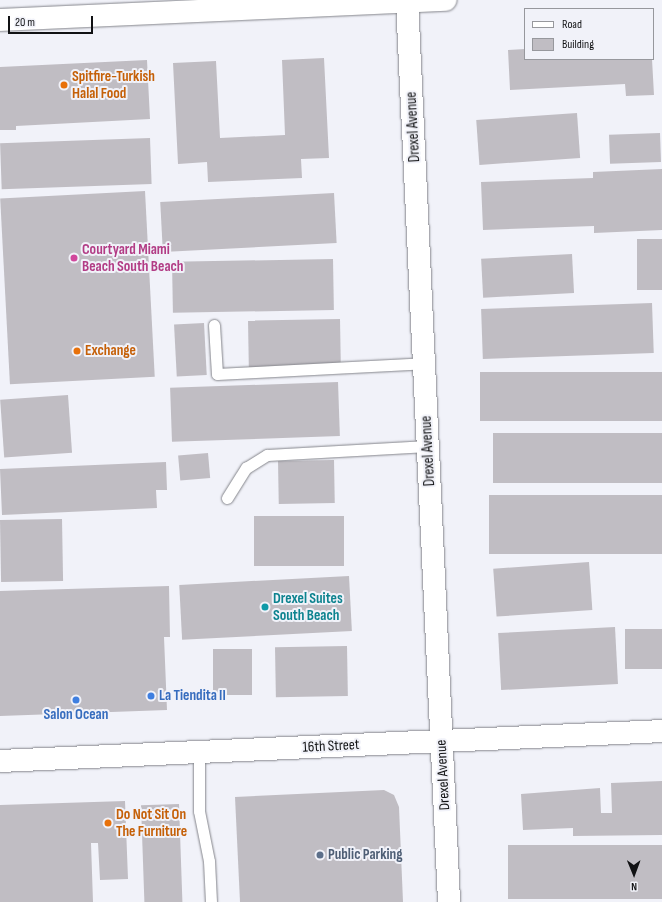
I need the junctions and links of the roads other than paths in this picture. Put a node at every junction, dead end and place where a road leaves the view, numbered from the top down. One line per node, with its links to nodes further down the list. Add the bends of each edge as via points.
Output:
1 (446, 0): 2 (street)
2 (407, 1): 3 (street); 5 (street, Drexel Avenue)
3 (0, 20)
4 (214, 325): 5 (lane, via 217,374)
5 (424, 363): 6 (street, Drexel Avenue)
6 (428, 446): 7 (lane, via 267,455 246,468); 9 (street, Drexel Avenue)
7 (227, 498)
8 (662, 731): 9 (street, 16th Street)
9 (442, 741): 10 (street, 16th Street); 13 (street, Drexel Avenue)
10 (198, 752): 11 (street, 16th Street); 12 (lane, via 199,811 209,861)
11 (0, 761)
12 (211, 902)
13 (449, 902)

